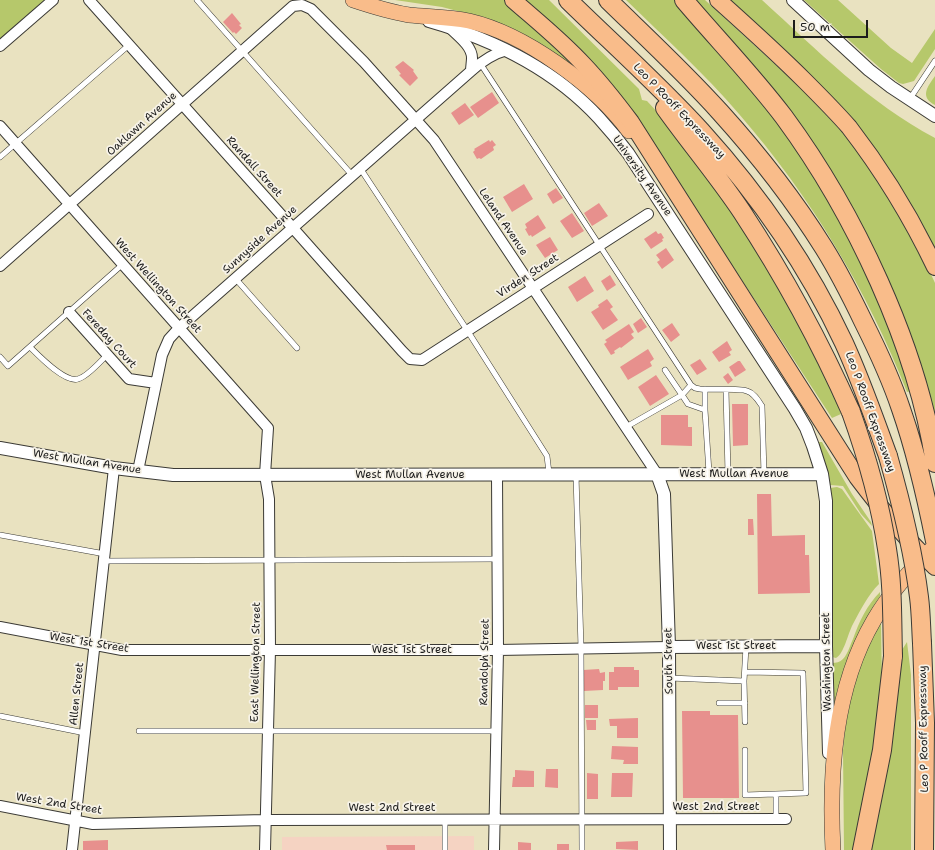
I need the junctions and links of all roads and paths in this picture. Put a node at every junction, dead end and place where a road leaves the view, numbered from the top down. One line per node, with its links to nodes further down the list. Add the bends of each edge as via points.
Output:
1 (53, 0): 15 (street)
2 (89, 0): 14 (street, Randall Street)
3 (197, 0): 17 (lane)
4 (353, 0): 12 (main road, University Avenue)
5 (513, 0): 31 (highway, via 557,38 605,88 631,122)
6 (568, 0): 18 (highway, Leo P Rooff Expressway)
7 (608, 0): 71 (highway, via 720,112 774,177 824,248 868,331 901,408 914,447)
8 (684, 0): 58 (highway, via 784,118 832,190 894,316 915,376)
9 (718, 0): 38 (highway, via 848,126 905,208)
10 (793, 0): 22 (street, via 870,70)
11 (302, 5): 17 (street, Oaklawn Avenue, via 293,6); 25 (street, Leland Avenue, via 311,9 364,62)
12 (409, 15): 13 (street, University Avenue); 31 (main road, via 448,17 471,22 515,39 553,62 610,109 626,126)
13 (448, 26): 16 (street, University Avenue); 21 (street, via 470,50)
14 (129, 44): 23 (street, Randall Street); 27 (lane)
15 (0, 46)
16 (507, 50): 20 (street, Sunnyside Avenue); 68 (street, University Avenue, via 566,88 599,117 628,153 795,409 808,434)
17 (243, 51): 23 (street, Oaklawn Avenue); 30 (lane)
18 (630, 60): 114 (highway, bridge, via 742,212 774,262 829,363 851,412 874,480 888,550 893,656 882,750); 115 (highway, Leo P Rooff Expressway, bridge, via 701,131 740,178 784,238 844,342 860,380 888,456 902,505 919,598 925,723)
19 (935, 60): 22 (lane)
20 (480, 63): 21 (street, Sunnyside Avenue); 35 (lane)
21 (470, 71): 25 (street, Sunnyside Avenue)
22 (909, 100): 24 (street)
23 (182, 104): 32 (street, Oaklawn Avenue); 34 (street, Randall Street)
24 (935, 116)
25 (416, 119): 29 (street, Sunnyside Avenue); 40 (street, Leland Avenue, via 434,140)
26 (0, 126): 27 (street, West Wellington Street)
27 (16, 143): 28 (lane); 32 (street, West Wellington Street)
28 (0, 157)
29 (360, 168): 30 (street, Sunnyside Avenue); 43 (lane)
30 (352, 175): 34 (street, Sunnyside Avenue)
31 (674, 190): 72 (highway, via 857,477 905,537)
32 (70, 204): 36 (street, West Wellington Street); 37 (street, Oaklawn Avenue)
33 (648, 214): 35 (street, Virden Street)
34 (292, 227): 39 (street, Sunnyside Avenue); 48 (street, Randall Street, via 402,351 410,358)
35 (599, 245): 40 (street, Virden Street); 51 (lane)
36 (123, 264): 41 (lane); 42 (street, West Wellington Street)
37 (0, 266)
38 (935, 266)
39 (236, 278): 42 (street, Sunnyside Avenue); 45 (lane)
40 (532, 288): 43 (street, Virden Street); 56 (street, Leland Avenue)
41 (69, 312): 44 (lane); 46 (street, Fereday Court)
42 (179, 328): 50 (street, Sunnyside Avenue, via 164,347); 69 (street, West Wellington Street, via 268,428)
43 (467, 330): 48 (street, Virden Street); 62 (lane, via 547,457)
44 (30, 347): 46 (lane, via 62,375 72,380 79,379); 47 (lane, via 8,366)
45 (297, 348)
46 (107, 355): 50 (street, Fereday Court, via 129,379)
47 (0, 357)
48 (422, 360)
49 (665, 370): 54 (lane)
50 (156, 383): 60 (street, Sunnyside Avenue)
51 (690, 385): 52 (lane); 54 (lane)
52 (705, 389): 53 (lane); 55 (lane)
53 (726, 390): 66 (lane); 67 (lane, via 746,390 754,394 762,406)
54 (682, 395): 55 (lane, via 688,404); 56 (lane)
55 (705, 410): 65 (lane)
56 (626, 427): 64 (street, Leland Avenue)
57 (0, 448): 59 (street, West Mullan Avenue)
58 (935, 463)
59 (114, 468): 60 (street, West Mullan Avenue); 73 (street, Allen Street)
60 (138, 471): 69 (street, West Mullan Avenue, via 173,475)
61 (497, 474): 62 (street, West Mullan Avenue); 69 (street, West Mullan Avenue); 74 (street, Randolph Street)
62 (550, 474): 63 (street, West Mullan Avenue)
63 (576, 474): 64 (street, West Mullan Avenue); 81 (lane)
64 (657, 474): 65 (street, West Mullan Avenue); 80 (street, South Street, via 664,494)
65 (710, 474): 66 (street, West Mullan Avenue)
66 (728, 474): 67 (street, West Mullan Avenue)
67 (764, 474): 68 (street, West Mullan Avenue)
68 (822, 474): 79 (street, Washington Street, via 827,514)
69 (265, 475): 75 (street, East Wellington Street, via 269,499)
70 (0, 534): 73 (lane)
71 (935, 541)
72 (931, 556): 98 (main road, via 902,580 873,621 859,650 841,708)
73 (104, 557): 75 (lane); 77 (street, Allen Street)
74 (497, 559): 75 (lane); 83 (street, Randolph Street)
75 (269, 560): 82 (street, East Wellington Street)
76 (0, 627): 77 (street, West 1st Street)
77 (94, 645): 82 (street, West 1st Street, via 122,650); 94 (street, Allen Street)
78 (746, 646): 79 (street, West 1st Street); 80 (street, West 1st Street); 84 (lane)
79 (826, 646): 98 (street, Washington Street)
80 (669, 647): 81 (street, West 1st Street); 85 (street, South Street)
81 (581, 648): 83 (street, West 1st Street); 99 (lane)
82 (270, 650): 83 (street, West 1st Street); 92 (street, East Wellington Street)
83 (498, 650): 93 (street, Randolph Street)
84 (745, 672): 86 (lane); 96 (lane, via 803,673 806,793)
85 (669, 678): 86 (lane); 100 (street, South Street)
86 (744, 681): 88 (lane)
87 (719, 703): 88 (lane)
88 (744, 703): 90 (lane)
89 (0, 716): 94 (lane)
90 (745, 722)
91 (139, 731): 92 (lane)
92 (267, 731): 93 (lane); 103 (street, East Wellington Street)
93 (496, 731): 105 (street, Randolph Street)
94 (85, 733): 106 (street, Allen Street)
95 (745, 750): 96 (lane, via 745,795)
96 (776, 794): 101 (lane)
97 (0, 806): 106 (street, West 2nd Street)
98 (831, 812): 113 (main road, Washington Street)
99 (582, 819): 100 (street, West 2nd Street); 105 (street, West 2nd Street); 111 (lane)
100 (670, 819): 101 (street, West 2nd Street); 112 (street, South Street)
101 (776, 819): 102 (street, West 2nd Street)
102 (786, 819)
103 (265, 820): 104 (street, West 2nd Street); 106 (street, West 2nd Street, via 93,824); 108 (street, East Wellington Street)
104 (445, 820): 105 (street, West 2nd Street); 109 (lane)
105 (494, 820): 110 (street, Randolph Street)
106 (75, 821): 107 (street, Allen Street)
107 (72, 850)
108 (265, 850)
109 (445, 850)
110 (494, 850)
111 (582, 850)
112 (670, 850)
113 (834, 850)
114 (862, 850)
115 (924, 850)

